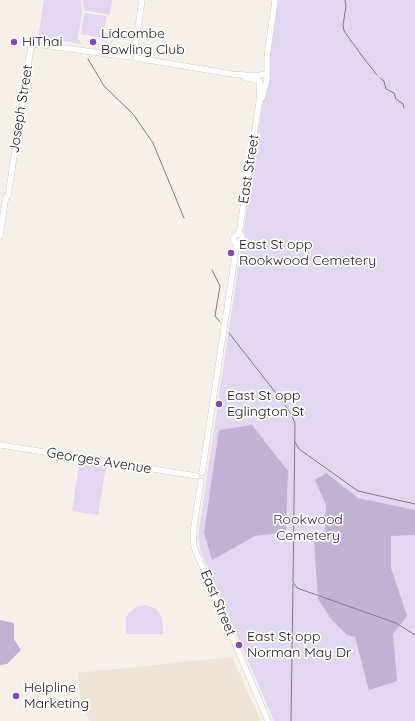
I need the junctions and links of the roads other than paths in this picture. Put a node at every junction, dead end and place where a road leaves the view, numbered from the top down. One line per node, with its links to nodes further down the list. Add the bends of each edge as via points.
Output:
1 (142, 0): 3 (main road)
2 (275, 0): 4 (main road, East Street)
3 (133, 57): 4 (main road); 5 (main road, Joseph Street, via 33,45)
4 (262, 78): 9 (main road, East Street, via 239,234 243,239 237,243)
5 (4, 223): 6 (main road, Joseph Street); 7 (main road, Joseph Street)
6 (0, 236)
7 (0, 241)
8 (0, 445): 9 (main road, Georges Avenue)
9 (200, 477): 10 (main road, East Street, via 193,533 194,547)
10 (268, 721)

